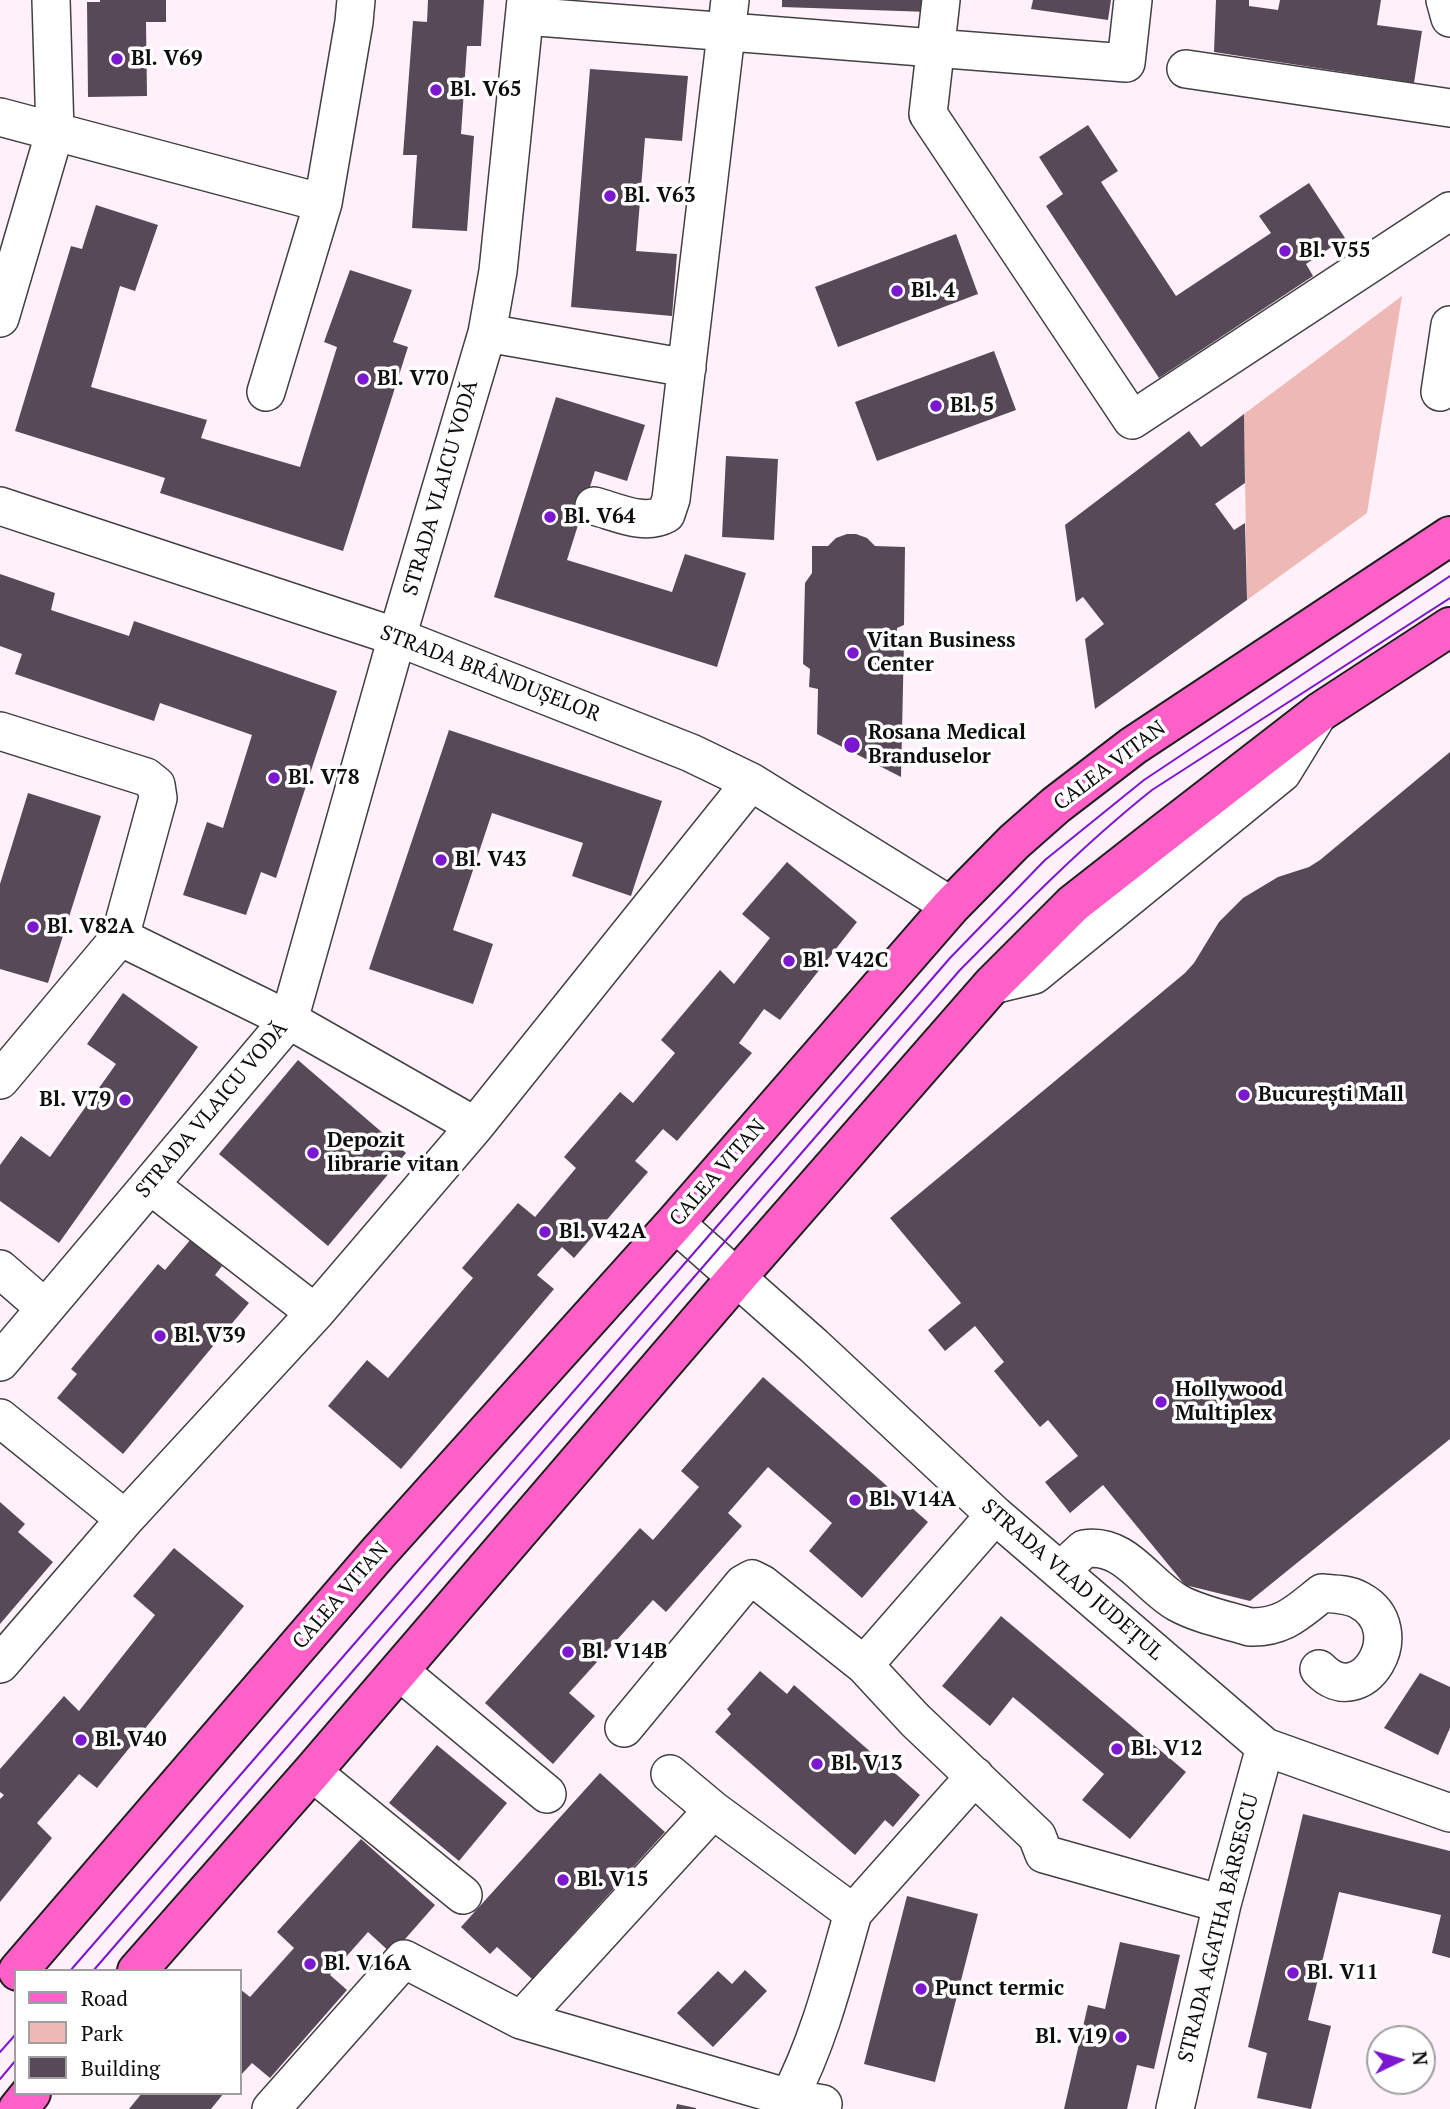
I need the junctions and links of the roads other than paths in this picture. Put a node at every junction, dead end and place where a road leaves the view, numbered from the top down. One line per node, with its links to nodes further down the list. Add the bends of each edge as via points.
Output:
1 (51, 0): 13 (street)
2 (356, 0): 14 (street)
3 (941, 0): 9 (street)
4 (1133, 0): 9 (street, via 1126,63)
5 (1445, 0): 8 (street)
6 (526, 8): 7 (street); 18 (street, STRADA VLAICU VODĂ, via 498,271)
7 (728, 16): 9 (street); 19 (street)
8 (1450, 18)
9 (935, 48): 15 (street, via 928,114 1132,420)
10 (1186, 69): 11 (street)
11 (1450, 108)
12 (0, 117): 13 (street)
13 (55, 131): 14 (street); 16 (street)
14 (323, 203): 20 (street)
15 (1450, 211)
16 (0, 318)
17 (1450, 325): 21 (street)
18 (487, 333): 19 (street); 26 (street, STRADA VLAICU VODĂ)
19 (687, 368): 23 (street, via 666,514 645,520)
20 (266, 391)
21 (1440, 393)
22 (0, 506): 26 (street, STRADA BRÂNDUȘELOR)
23 (594, 506)
24 (1450, 536): 29 (main road, CALEA VITAN, via 1133,746 1056,805)
25 (1450, 627): 37 (main road, via 1320,712 1073,904 992,985)
26 (397, 637): 28 (street, STRADA BRÂNDUȘELOR); 31 (street, STRADA VLAICU VODĂ)
27 (0, 731): 30 (street, via 146,777 156,785 158,798)
28 (751, 782): 29 (street, STRADA BRÂNDUȘELOR); 33 (street)
29 (951, 906): 35 (main road, CALEA VITAN)
30 (120, 937): 31 (street); 32 (street)
31 (289, 1020): 33 (street); 34 (street, STRADA VLAICU VODĂ)
32 (4, 1066)
33 (475, 1126): 39 (street)
34 (149, 1185): 38 (street, STRADA VLAICU VODĂ); 39 (street)
35 (675, 1223): 37 (street, STRADA VLAD JUDEȚUL); 60 (main road, CALEA VITAN, via 378,1553)
36 (0, 1269): 38 (street)
37 (737, 1277): 42 (street, STRADA VLAD JUDEȚUL); 48 (main road)
38 (45, 1308): 40 (street, STRADA VLAICU VODĂ)
39 (315, 1313): 43 (street)
40 (0, 1362)
41 (0, 1418): 43 (street)
42 (995, 1515): 44 (street, STRADA VLAD JUDEȚUL); 46 (street)
43 (125, 1519): 45 (street)
44 (1060, 1571): 47 (street, via 1084,1549 1108,1548 1172,1599 1250,1627 1284,1622 1322,1593 1358,1599 1379,1621 1383,1648 1378,1662 1368,1673 1346,1682 1327,1677); 50 (street, STRADA VLAD JUDEȚUL)
45 (0, 1664)
46 (864, 1665): 49 (street, via 752,1580 743,1584); 53 (street)
47 (1319, 1669)
48 (399, 1671): 51 (main road); 54 (street)
49 (624, 1728)
50 (1265, 1747): 56 (street, STRADA VLAD JUDEȚUL); 58 (street, STRADA AGATHA BÂRSESCU)
51 (312, 1772): 57 (street); 61 (main road)
52 (670, 1774): 55 (street)
53 (975, 1776): 58 (street, via 1037,1836 1044,1854); 59 (street)
54 (547, 1794)
55 (713, 1810): 59 (street); 64 (street)
56 (1450, 1813)
57 (463, 1895)
58 (1222, 1904): 68 (street, STRADA AGATHA BÂRSESCU)
59 (853, 1913): 64 (street, via 802,2073 806,2101)
60 (20, 1969)
61 (139, 1969)
62 (14, 1975): 63 (main road, CALEA VITAN)
63 (0, 1991)
64 (521, 2020): 67 (street, via 404,1959)
65 (29, 2095): 66 (main road)
66 (18, 2109)
67 (271, 2109)
68 (1175, 2109)

